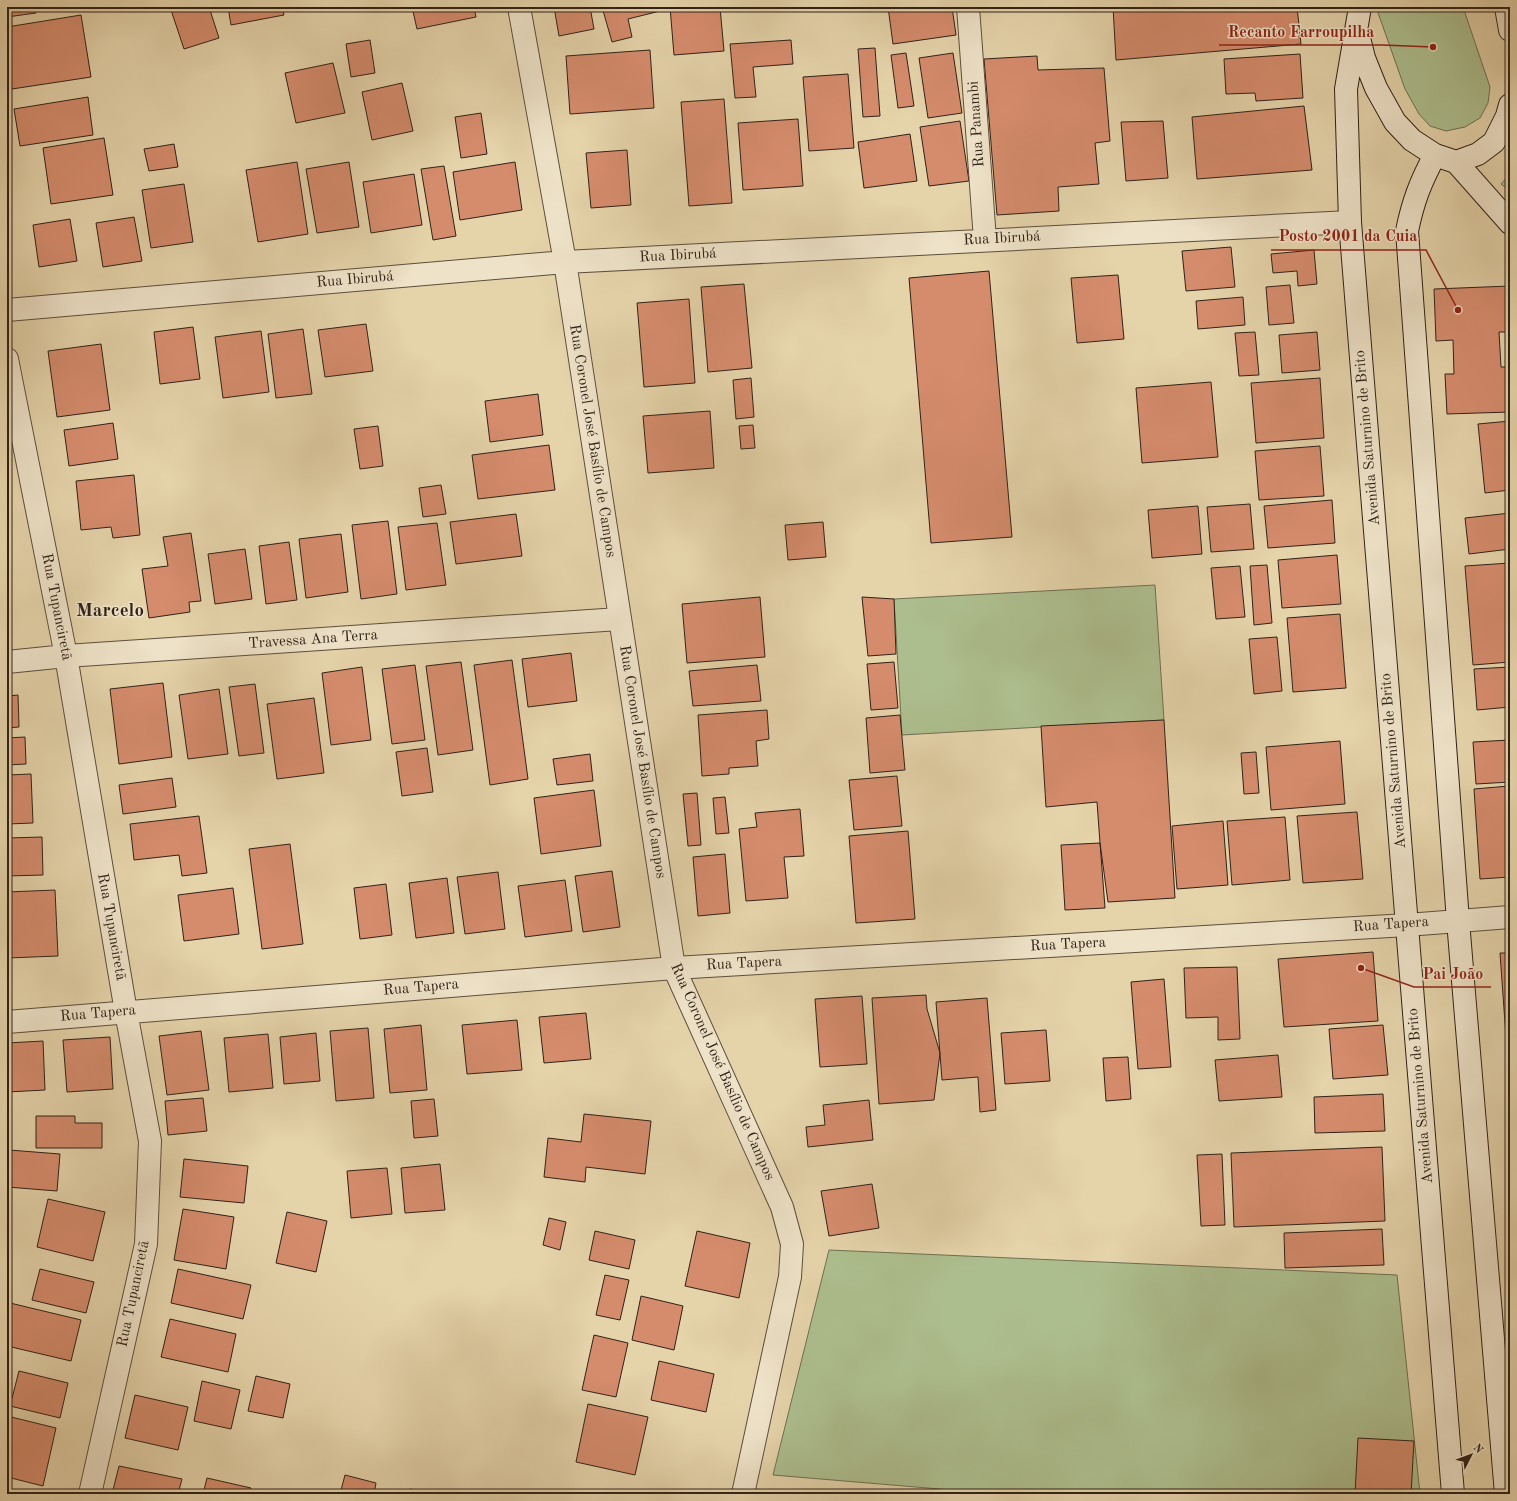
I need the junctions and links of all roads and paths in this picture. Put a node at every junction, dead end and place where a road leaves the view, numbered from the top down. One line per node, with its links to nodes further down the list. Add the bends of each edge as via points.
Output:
1 (519, 7): 10 (street, Rua Coronel José Basílio de Campos)
2 (968, 7): 9 (street, Rua Panambi)
3 (1358, 18): 5 (street, via 1364,58 1376,88 1395,122 1412,140); 7 (street, Avenida Saturnino de Brito, via 1346,90)
4 (1510, 105): 6 (street, via 1494,142 1478,154)
5 (1435, 154): 6 (street); 17 (street, via 1411,208 1406,231)
6 (1456, 162): 8 (street)
7 (1350, 222): 9 (street, Rua Ibirubá); 18 (street, Avenida Saturnino de Brito)
8 (1510, 223)
9 (985, 240): 10 (street, Rua Ibirubá)
10 (565, 262): 11 (street, Rua Ibirubá); 13 (street, Rua Coronel José Basílio de Campos)
11 (7, 310)
12 (7, 359): 14 (street, Rua Tupanciretã)
13 (620, 619): 14 (street, Travessa Ana Terra); 19 (street, Rua Coronel José Basílio de Campos)
14 (66, 656): 15 (street, Travessa Ana Terra); 20 (street, Rua Tupanciretã)
15 (7, 662)
16 (1510, 917): 17 (street, Rua Tapera)
17 (1458, 921): 18 (street, Rua Tapera); 25 (street)
18 (1407, 925): 19 (street, Rua Tapera); 24 (street, Avenida Saturnino de Brito)
19 (674, 968): 20 (street, Rua Tapera); 23 (street, Rua Coronel José Basílio de Campos, via 782,1207 792,1244 790,1277)
20 (126, 1012): 21 (street, Rua Tapera); 22 (street, Rua Tupanciretã, via 150,1141 146,1244)
21 (7, 1022)
22 (90, 1494)
23 (743, 1494)
24 (1453, 1494)
25 (1506, 1494)

